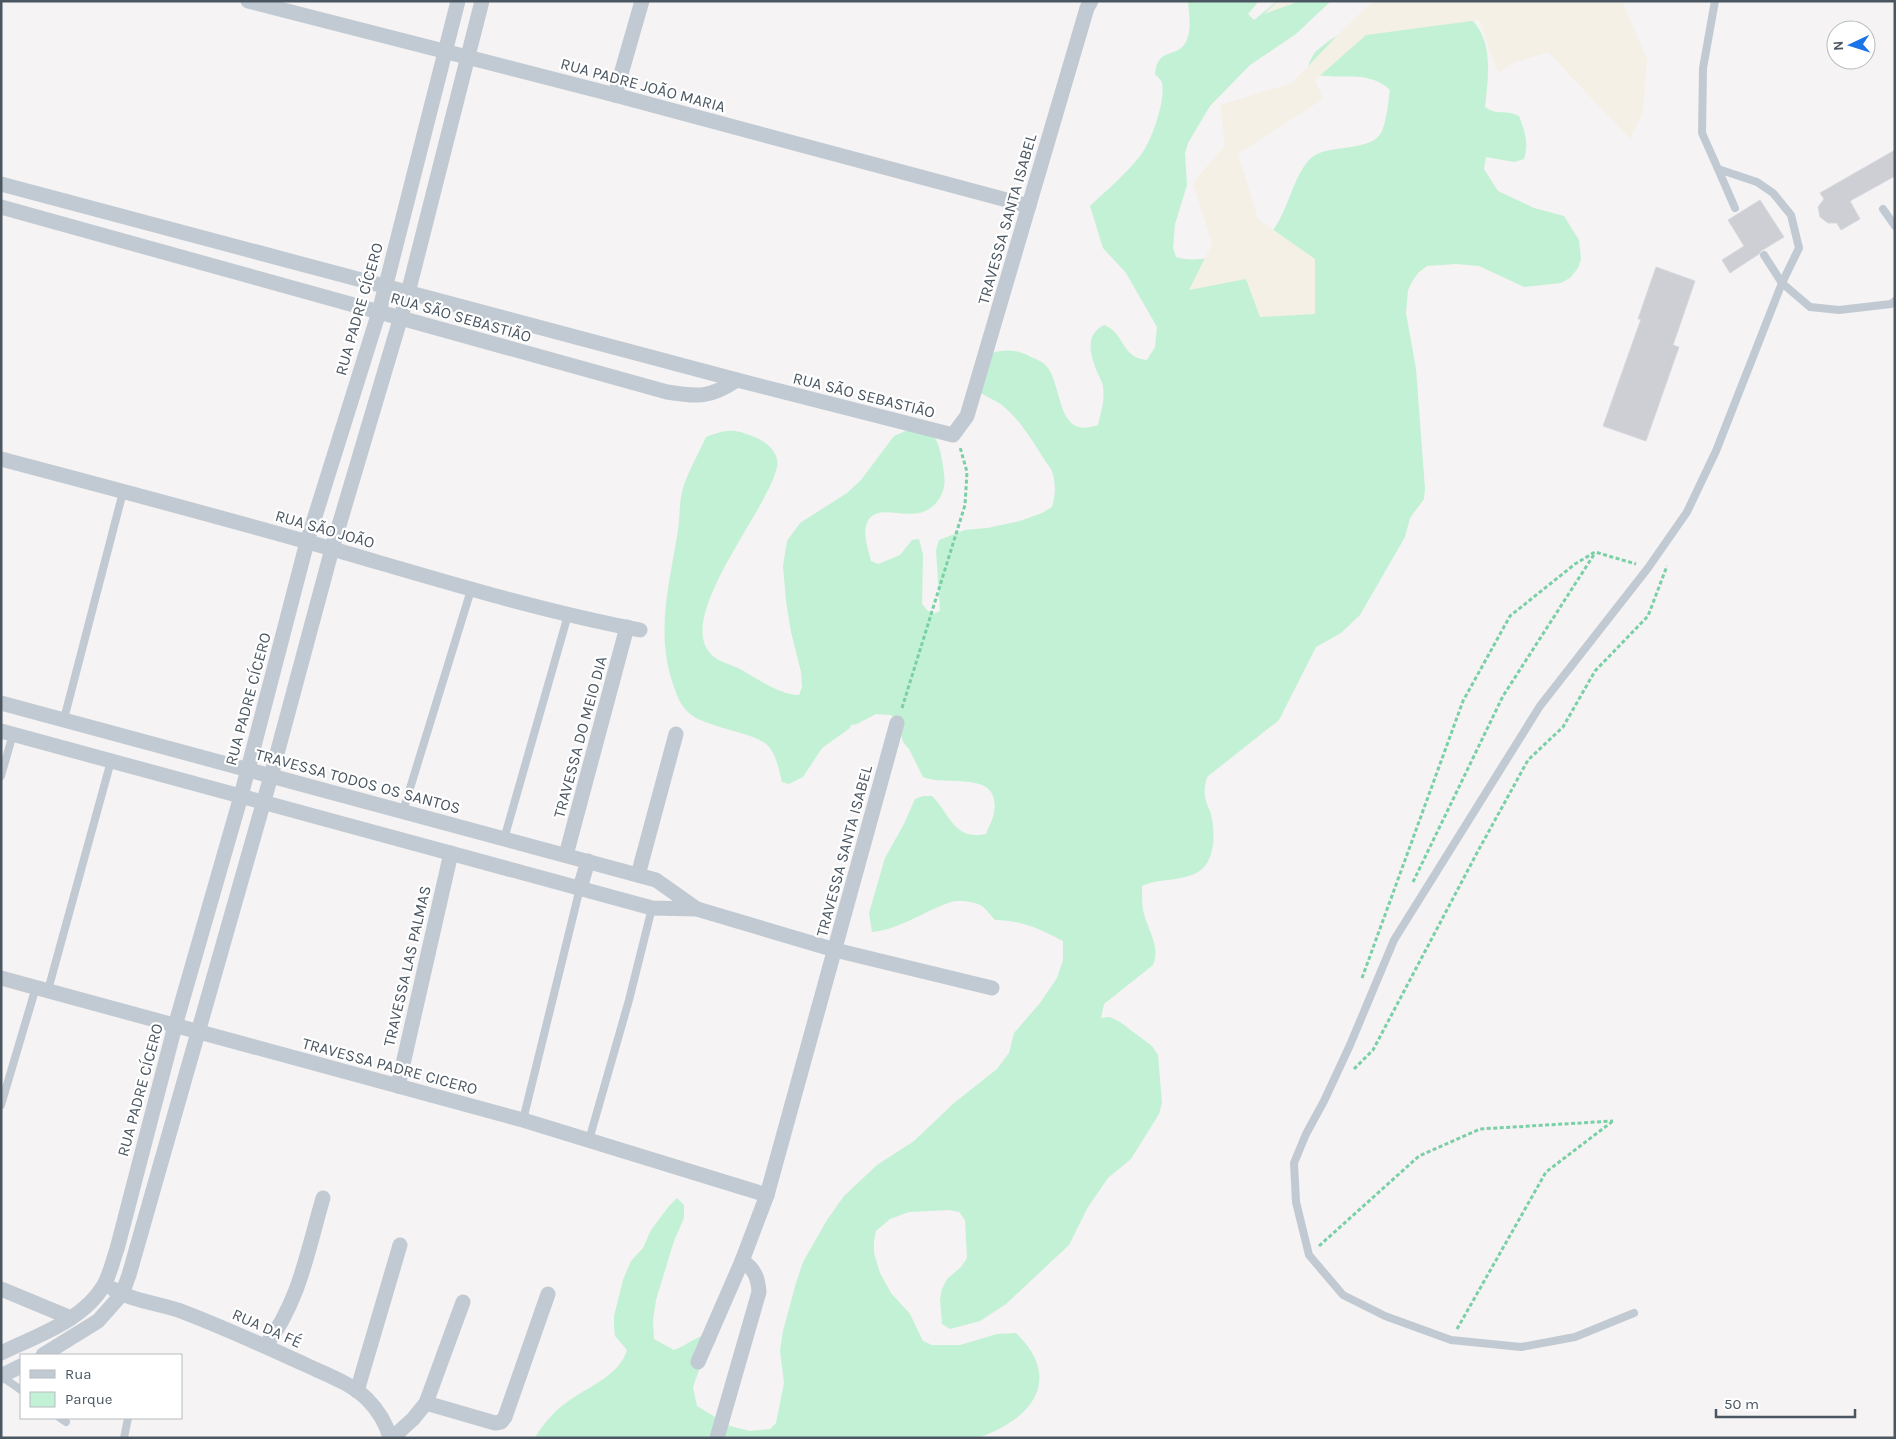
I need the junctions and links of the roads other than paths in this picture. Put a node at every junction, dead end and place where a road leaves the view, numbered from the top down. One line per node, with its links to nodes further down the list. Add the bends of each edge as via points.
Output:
1 (248, 1): 7 (street, RUA PADRE JOÃO MARIA)
2 (458, 1): 7 (street, RUA PADRE CÍCERO)
3 (482, 1): 8 (street)
4 (642, 1): 9 (street)
5 (1715, 1): 10 (lane, via 1703,68 1702,133)
6 (1088, 3): 12 (street, TRAVESSA SANTA ISABEL)
7 (445, 52): 8 (street, RUA PADRE JOÃO MARIA); 21 (street, RUA PADRE CÍCERO)
8 (467, 57): 9 (street, RUA PADRE JOÃO MARIA); 22 (street)
9 (615, 95): 12 (street, RUA PADRE JOÃO MARIA)
10 (1718, 169): 14 (lane); 20 (lane, via 1757,182 1773,193 1791,215 1799,248)
11 (1, 184): 16 (street, RUA SÃO SEBASTIÃO)
12 (1029, 206): 27 (street, TRAVESSA SANTA ISABEL, via 967,416)
13 (1, 207): 18 (street, RUA SÃO SEBASTIÃO)
14 (1734, 208)
15 (1883, 209): 17 (lane)
16 (117, 215): 18 (street); 21 (street, RUA SÃO SEBASTIÃO)
17 (1895, 226)
18 (111, 238): 24 (street, RUA SÃO SEBASTIÃO)
19 (1764, 255): 20 (lane)
20 (1782, 283): 23 (lane, via 1810,308 1839,310); 74 (lane, via 1716,451 1687,512 1648,568 1540,706 1394,940 1294,1163 1296,1202 1309,1255 1342,1295 1385,1316 1451,1340 1521,1347 1575,1338)
21 (385, 286): 22 (street, RUA SÃO SEBASTIÃO); 24 (street, RUA PADRE CÍCERO)
22 (408, 293): 25 (street); 26 (street, RUA SÃO SEBASTIÃO)
23 (1895, 301)
24 (378, 312): 25 (street, RUA SÃO SEBASTIÃO); 30 (street, RUA PADRE CÍCERO)
25 (400, 318): 26 (street, RUA SÃO SEBASTIÃO, via 667,392 698,396 715,393); 31 (street)
26 (737, 380): 27 (street, RUA SÃO SEBASTIÃO)
27 (953, 435)
28 (1, 459): 29 (street, RUA SÃO JOÃO)
29 (123, 492): 30 (street, RUA SÃO JOÃO); 36 (lane)
30 (307, 542): 31 (street, RUA SÃO JOÃO); 41 (street, RUA PADRE CÍCERO)
31 (332, 549): 32 (street, RUA SÃO JOÃO); 43 (street)
32 (471, 590): 33 (street, RUA SÃO JOÃO); 46 (lane)
33 (568, 615): 34 (street, RUA SÃO JOÃO); 47 (lane)
34 (634, 628): 49 (street, TRAVESSA DO MEIO DIA)
35 (1, 702): 36 (street, TRAVESSA TODOS OS SANTOS)
36 (64, 720): 41 (street, TRAVESSA TODOS OS SANTOS)
37 (897, 723): 55 (street, TRAVESSA SANTA ISABEL)
38 (7, 733): 40 (street, TRAVESSA TODOS OS SANTOS); 42 (lane)
39 (676, 734): 51 (street)
40 (111, 761): 44 (street, TRAVESSA TODOS OS SANTOS); 58 (lane)
41 (248, 769): 43 (street, TRAVESSA TODOS OS SANTOS); 44 (street, RUA PADRE CÍCERO)
42 (1, 776)
43 (272, 776): 45 (street); 46 (street, TRAVESSA TODOS OS SANTOS)
44 (242, 796): 45 (street, TRAVESSA TODOS OS SANTOS); 59 (street, RUA PADRE CÍCERO)
45 (264, 803): 48 (street, TRAVESSA TODOS OS SANTOS); 60 (street)
46 (403, 811): 47 (street, TRAVESSA TODOS OS SANTOS)
47 (504, 838): 49 (street, TRAVESSA TODOS OS SANTOS)
48 (450, 853): 52 (street, TRAVESSA TODOS OS SANTOS); 61 (street, TRAVESSA LAS PALMAS)
49 (566, 855): 50 (street, TRAVESSA TODOS OS SANTOS)
50 (588, 861): 51 (street, TRAVESSA TODOS OS SANTOS); 52 (street)
51 (638, 875): 54 (street, TRAVESSA TODOS OS SANTOS, via 656,880)
52 (580, 888): 53 (street, TRAVESSA TODOS OS SANTOS); 63 (lane)
53 (652, 908): 54 (street, TRAVESSA TODOS OS SANTOS); 64 (lane)
54 (697, 909): 55 (street, TRAVESSA TODOS OS SANTOS)
55 (835, 950): 57 (street, TRAVESSA TODOS OS SANTOS); 65 (street, TRAVESSA SANTA ISABEL)
56 (1, 978): 58 (street, TRAVESSA PADRE CICERO)
57 (992, 988)
58 (42, 989): 59 (street, TRAVESSA PADRE CICERO); 62 (lane)
59 (175, 1026): 60 (street, TRAVESSA PADRE CICERO); 69 (street, RUA PADRE CÍCERO)
60 (197, 1032): 61 (street, TRAVESSA PADRE CICERO); 71 (street)
61 (398, 1086): 63 (street, TRAVESSA PADRE CICERO)
62 (1, 1105)
63 (523, 1120): 64 (street, TRAVESSA PADRE CICERO)
64 (589, 1140): 65 (street, TRAVESSA PADRE CICERO)
65 (767, 1195): 68 (street, TRAVESSA SANTA ISABEL)
66 (322, 1198): 76 (street, via 294,1300)
67 (400, 1244): 83 (street)
68 (742, 1261): 79 (street, TRAVESSA SANTA ISABEL); 88 (street, via 754,1272 759,1292)
69 (105, 1284): 71 (street, RUA DA FÉ); 75 (street, RUA PADRE CÍCERO)
70 (1, 1289): 75 (street)
71 (122, 1294): 76 (street, RUA DA FÉ, via 176,1310); 78 (street, via 98,1321)
72 (548, 1294): 84 (street, via 502,1421 495,1423)
73 (463, 1302): 84 (street)
74 (1634, 1313)
75 (71, 1318): 77 (street, RUA PADRE CÍCERO)
76 (266, 1346): 83 (street, RUA DA FÉ)
77 (1, 1353)
78 (45, 1354)
79 (698, 1362)
80 (20, 1366): 81 (street)
81 (1, 1376): 82 (lane)
82 (20, 1389)
83 (357, 1391): 87 (street, RUA DA FÉ, via 378,1411)
84 (426, 1403): 87 (street)
85 (128, 1419): 86 (lane)
86 (124, 1438)
87 (391, 1438)
88 (717, 1438)

